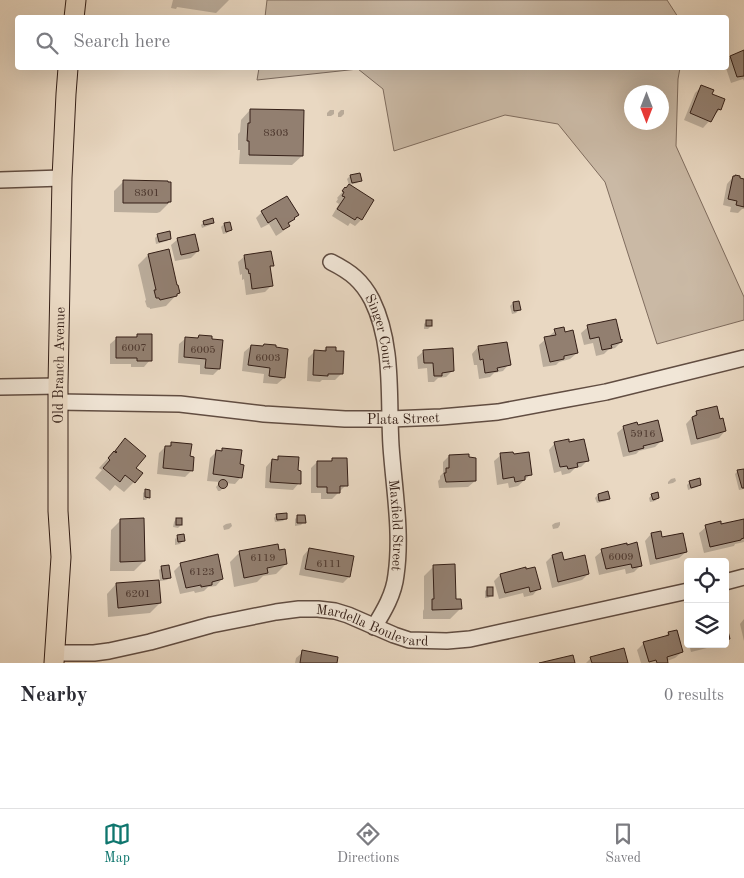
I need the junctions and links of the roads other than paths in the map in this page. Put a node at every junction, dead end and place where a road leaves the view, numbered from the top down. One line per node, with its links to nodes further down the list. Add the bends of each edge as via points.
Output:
1 (76, 0): 2 (main road)
2 (74, 15)
3 (68, 70): 4 (main road, Old Branch Avenue)
4 (62, 178): 5 (street); 9 (main road, Old Branch Avenue)
5 (0, 180)
6 (331, 262): 10 (street, Singer Court, via 356,277 377,314 386,348)
7 (744, 358): 10 (street, Plata Street, via 606,392 528,407)
8 (0, 387): 9 (street, Plata Street)
9 (58, 394): 10 (street, Plata Street, via 264,414); 15 (main road, Old Branch Avenue, via 61,557)
10 (390, 419): 14 (street, Maxfield Street, via 398,521 396,576 392,594)
11 (744, 577): 12 (street)
12 (729, 581)
13 (684, 592): 14 (street, Mardella Boulevard, via 470,639 409,640)
14 (374, 627): 15 (street, Mardella Boulevard, via 335,611 299,609 211,625 109,651)
15 (55, 658)

